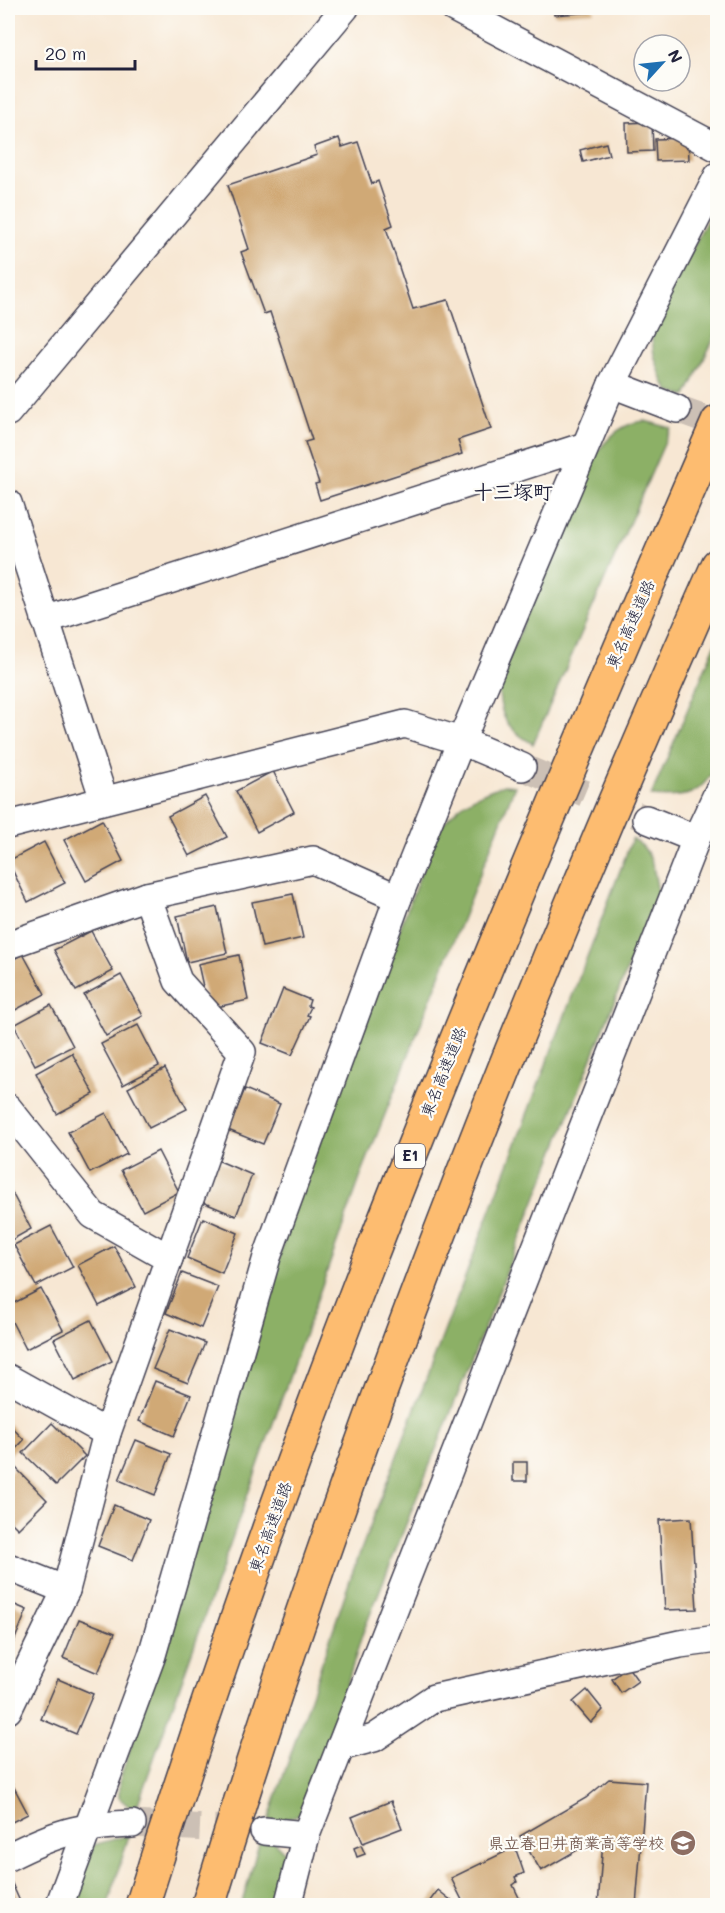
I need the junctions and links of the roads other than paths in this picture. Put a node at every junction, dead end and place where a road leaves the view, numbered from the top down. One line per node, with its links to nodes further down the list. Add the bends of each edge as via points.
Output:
1 (345, 8): 7 (street)
2 (454, 8): 3 (street)
3 (717, 148)
4 (717, 177): 5 (street)
5 (612, 384): 6 (street); 9 (street)
6 (677, 409)
7 (8, 412)
8 (717, 422): 38 (highway, 東名高速道路 / E1, via 577,744 354,1296 260,1552)
9 (585, 446): 12 (street); 13 (street)
10 (8, 503): 12 (street)
11 (717, 565): 39 (highway, via 629,763 410,1313 317,1568)
12 (45, 620): 16 (street)
13 (461, 741): 14 (street); 16 (street, via 405,724); 21 (street)
14 (522, 767)
15 (717, 792): 19 (street)
16 (104, 800): 18 (street)
17 (646, 819): 19 (street)
18 (8, 825)
19 (696, 839): 31 (street)
20 (147, 896): 21 (street, via 313,860); 22 (street); 24 (street, via 178,981 242,1052)
21 (398, 898): 33 (street, via 267,1257 152,1655)
22 (8, 945)
23 (8, 1108): 24 (street, via 93,1215)
24 (169, 1258): 26 (street)
25 (8, 1378): 26 (street)
26 (106, 1433): 28 (street)
27 (8, 1567): 28 (street)
28 (66, 1590): 30 (street)
29 (717, 1639): 31 (street, via 434,1698 374,1738)
30 (8, 1710)
31 (340, 1747): 35 (street)
32 (132, 1824): 33 (street)
33 (87, 1826): 36 (street, via 42,1839); 37 (street)
34 (264, 1832): 35 (street)
35 (306, 1834): 40 (street)
36 (8, 1857)
37 (58, 1905)
38 (142, 1905)
39 (208, 1905)
40 (288, 1905)

